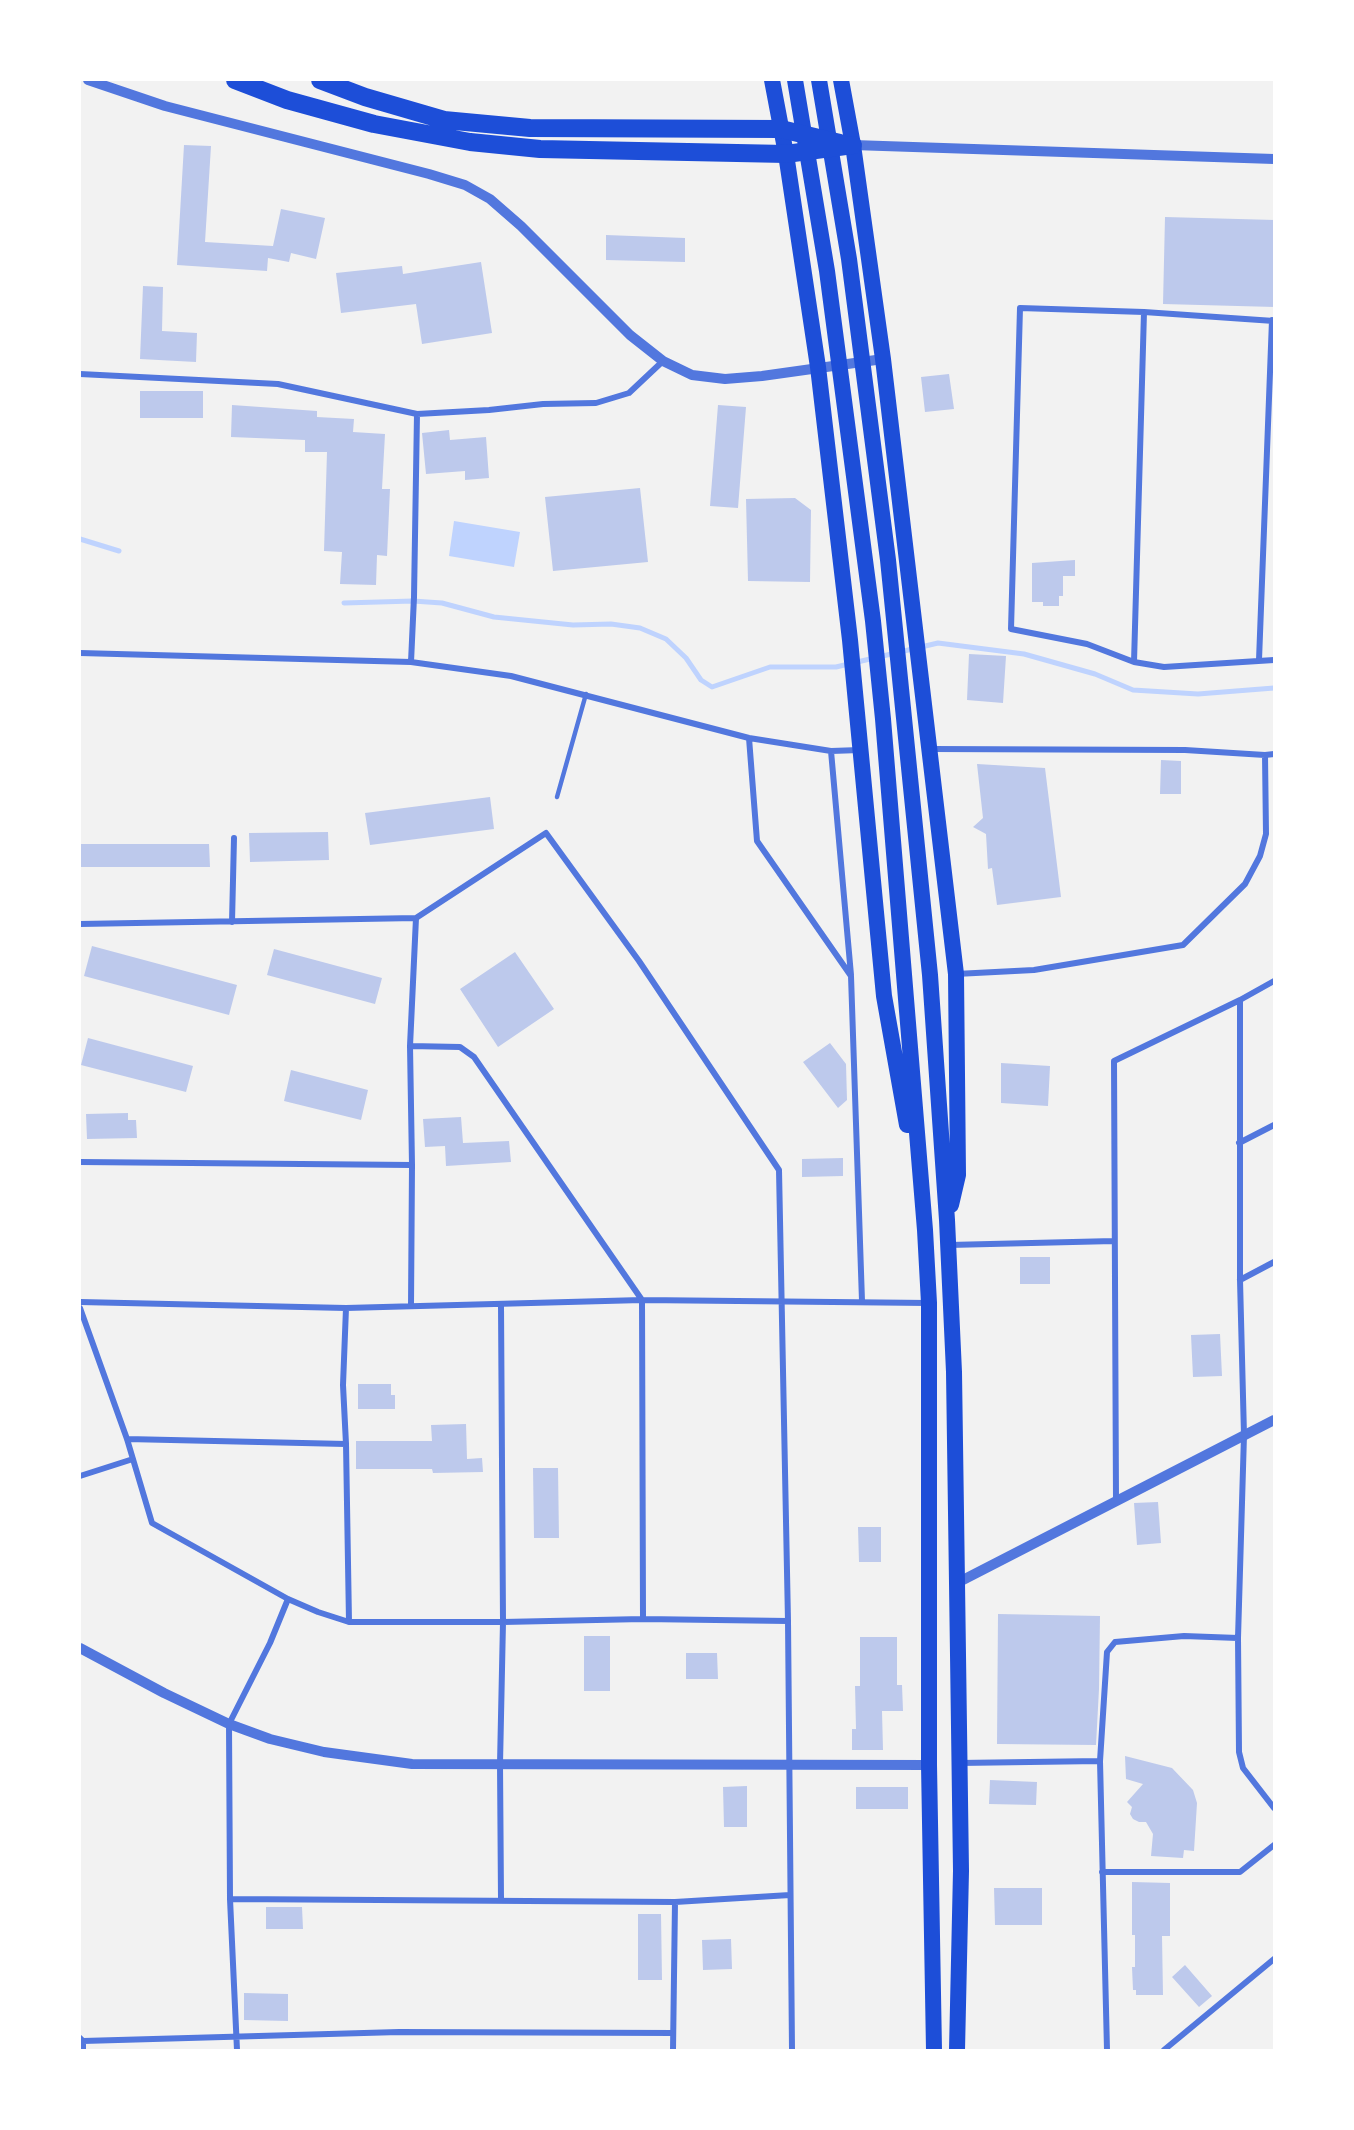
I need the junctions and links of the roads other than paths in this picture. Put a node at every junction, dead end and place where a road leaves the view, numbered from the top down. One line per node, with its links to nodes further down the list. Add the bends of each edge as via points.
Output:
1 (88, 80): 15 (street, via 165,106 465,185 490,198 630,335)
2 (235, 80): 10 (highway, via 287,100 374,124 470,142 540,149)
3 (320, 80): 8 (highway, via 444,120 530,128)
4 (772, 80): 8 (highway)
5 (795, 80): 46 (highway, via 827,271 873,621)
6 (819, 80): 45 (highway, via 849,259 901,683 930,975)
7 (840, 80): 9 (highway)
8 (781, 129): 9 (highway); 10 (highway)
9 (853, 146): 10 (highway); 11 (street); 14 (highway)
10 (786, 154): 16 (highway)
11 (1275, 159)
12 (1144, 312): 13 (street); 23 (street); 23 (street, via 1020,308 1011,629 1088,644)
13 (1273, 320): 20 (street)
14 (883, 359): 16 (street); 26 (highway)
15 (663, 361): 16 (street, via 692,375 725,379); 18 (street, via 629,393 597,403)
16 (818, 367): 27 (highway)
17 (80, 374): 18 (street, via 278,384)
18 (417, 414): 22 (street)
19 (80, 653): 22 (street)
20 (1259, 660): 21 (street); 23 (street, via 1164,667)
21 (1275, 660)
22 (411, 662): 24 (street, via 511,676)
23 (1134, 662)
24 (586, 694): 25 (street); 31 (lane)
25 (749, 738): 28 (street); 37 (street, via 757,840)
26 (928, 749): 30 (street, via 1185,750); 36 (highway)
27 (861, 750): 28 (street); 46 (highway, via 884,996)
28 (831, 751): 37 (street)
29 (1275, 754): 30 (street)
30 (1265, 755): 36 (street, via 1266,834 1260,856 1245,884 1183,945 1034,970)
31 (557, 797)
32 (234, 838): 34 (street)
33 (416, 918): 34 (street); 40 (street); 52 (street, via 546,833 639,961 779,1170)
34 (232, 922): 35 (street)
35 (80, 924)
36 (956, 974): 45 (highway, via 958,1175)
37 (851, 976): 53 (street)
38 (1275, 981): 39 (street)
39 (1240, 1000): 42 (street); 47 (street, via 1114,1061)
40 (410, 1046): 44 (street); 51 (street, via 460,1047 474,1057)
41 (1275, 1125): 42 (street)
42 (1239, 1143): 50 (street)
43 (80, 1162): 44 (street)
44 (412, 1165): 57 (street)
45 (947, 1220): 48 (highway)
46 (925, 1230): 55 (highway)
47 (1114, 1241): 48 (street); 66 (street)
48 (949, 1245): 67 (highway)
49 (1275, 1262): 50 (street)
50 (1240, 1280): 61 (street)
51 (642, 1300): 52 (street); 56 (street); 69 (street)
52 (781, 1301): 53 (street); 70 (street)
53 (862, 1301): 55 (street)
54 (80, 1302): 59 (street)
55 (929, 1303): 79 (highway)
56 (501, 1305): 57 (street); 72 (street)
57 (411, 1306): 59 (street)
58 (80, 1308): 62 (street)
59 (346, 1308): 63 (street)
60 (1275, 1420): 61 (street)
61 (1244, 1435): 66 (street); 73 (street)
62 (128, 1439): 63 (street); 64 (street)
63 (346, 1444): 71 (street)
64 (133, 1459): 65 (street); 68 (street, via 152,1523)
65 (80, 1476)
66 (1116, 1500): 67 (street)
67 (957, 1583): 77 (highway)
68 (288, 1599): 71 (street); 75 (street)
69 (643, 1619): 70 (street); 72 (street)
70 (788, 1621): 80 (street)
71 (349, 1622): 72 (street)
72 (503, 1622): 78 (street)
73 (1238, 1638): 76 (street, via 1184,1636 1115,1642 1107,1652); 81 (street, via 1239,1752 1243,1768)
74 (80, 1648): 75 (street)
75 (229, 1724): 78 (street, via 324,1752 412,1764); 85 (street)
76 (1100, 1761): 77 (street); 83 (street)
77 (958, 1763): 97 (highway, via 961,1871)
78 (500, 1764): 80 (street); 86 (street)
79 (929, 1765): 80 (street); 96 (highway)
80 (788, 1766): 84 (street)
81 (1275, 1808)
82 (1275, 1845): 83 (street, via 1240,1872)
83 (1102, 1872): 98 (street)
84 (790, 1895): 87 (street); 95 (street)
85 (230, 1899): 86 (street); 90 (street)
86 (501, 1899): 87 (street)
87 (675, 1902): 89 (street)
88 (1275, 1959): 99 (street)
89 (673, 2033): 90 (street, via 399,2032); 94 (street)
90 (237, 2038): 91 (street); 93 (street)
91 (81, 2040): 92 (street)
92 (83, 2050)
93 (237, 2050)
94 (673, 2050)
95 (792, 2050)
96 (934, 2050)
97 (957, 2050)
98 (1107, 2050)
99 (1164, 2050)

